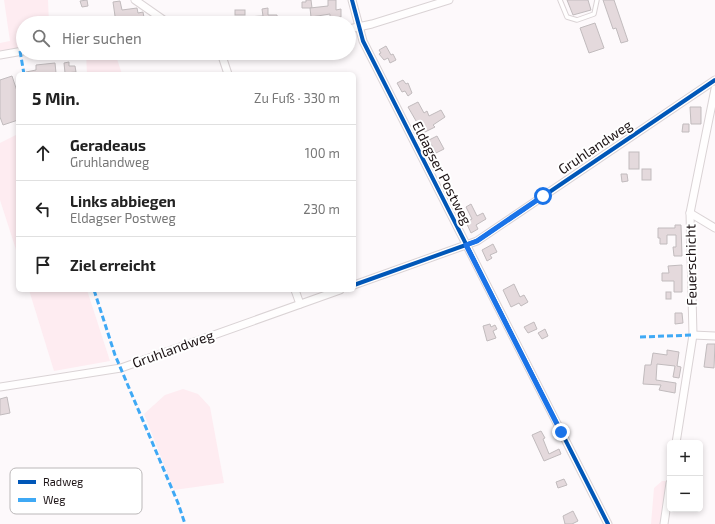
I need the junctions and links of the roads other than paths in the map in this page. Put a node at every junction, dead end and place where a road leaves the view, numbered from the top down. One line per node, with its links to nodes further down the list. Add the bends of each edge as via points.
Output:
1 (135, 0): 6 (street)
2 (352, 0): 7 (street, Eldagser Postweg)
3 (449, 0): 9 (street)
4 (560, 0): 5 (lane, via 567,17 577,20 594,14)
5 (597, 0)
6 (158, 16)
7 (356, 16)
8 (356, 18): 9 (street, Eldagser Postweg)
9 (358, 27): 18 (street, Eldagser Postweg)
10 (16, 52): 11 (street)
11 (0, 55)
12 (223, 60): 13 (street)
13 (227, 72)
14 (715, 80): 18 (street, Gruhlandweg, via 477,241)
15 (715, 89): 16 (street, Feuerschicht)
16 (690, 213): 17 (street); 23 (street, Feuerschicht)
17 (715, 228)
18 (466, 245): 19 (street, Gruhlandweg); 28 (street, Eldagser Postweg)
19 (356, 284)
20 (296, 292): 22 (street)
21 (334, 292): 22 (street, Gruhlandweg)
22 (300, 304): 25 (street, Gruhlandweg, via 121,368)
23 (693, 335): 24 (street); 26 (street, Feuerschicht)
24 (715, 336)
25 (0, 387)
26 (676, 440)
27 (667, 504): 29 (street)
28 (608, 524)
29 (664, 524)

